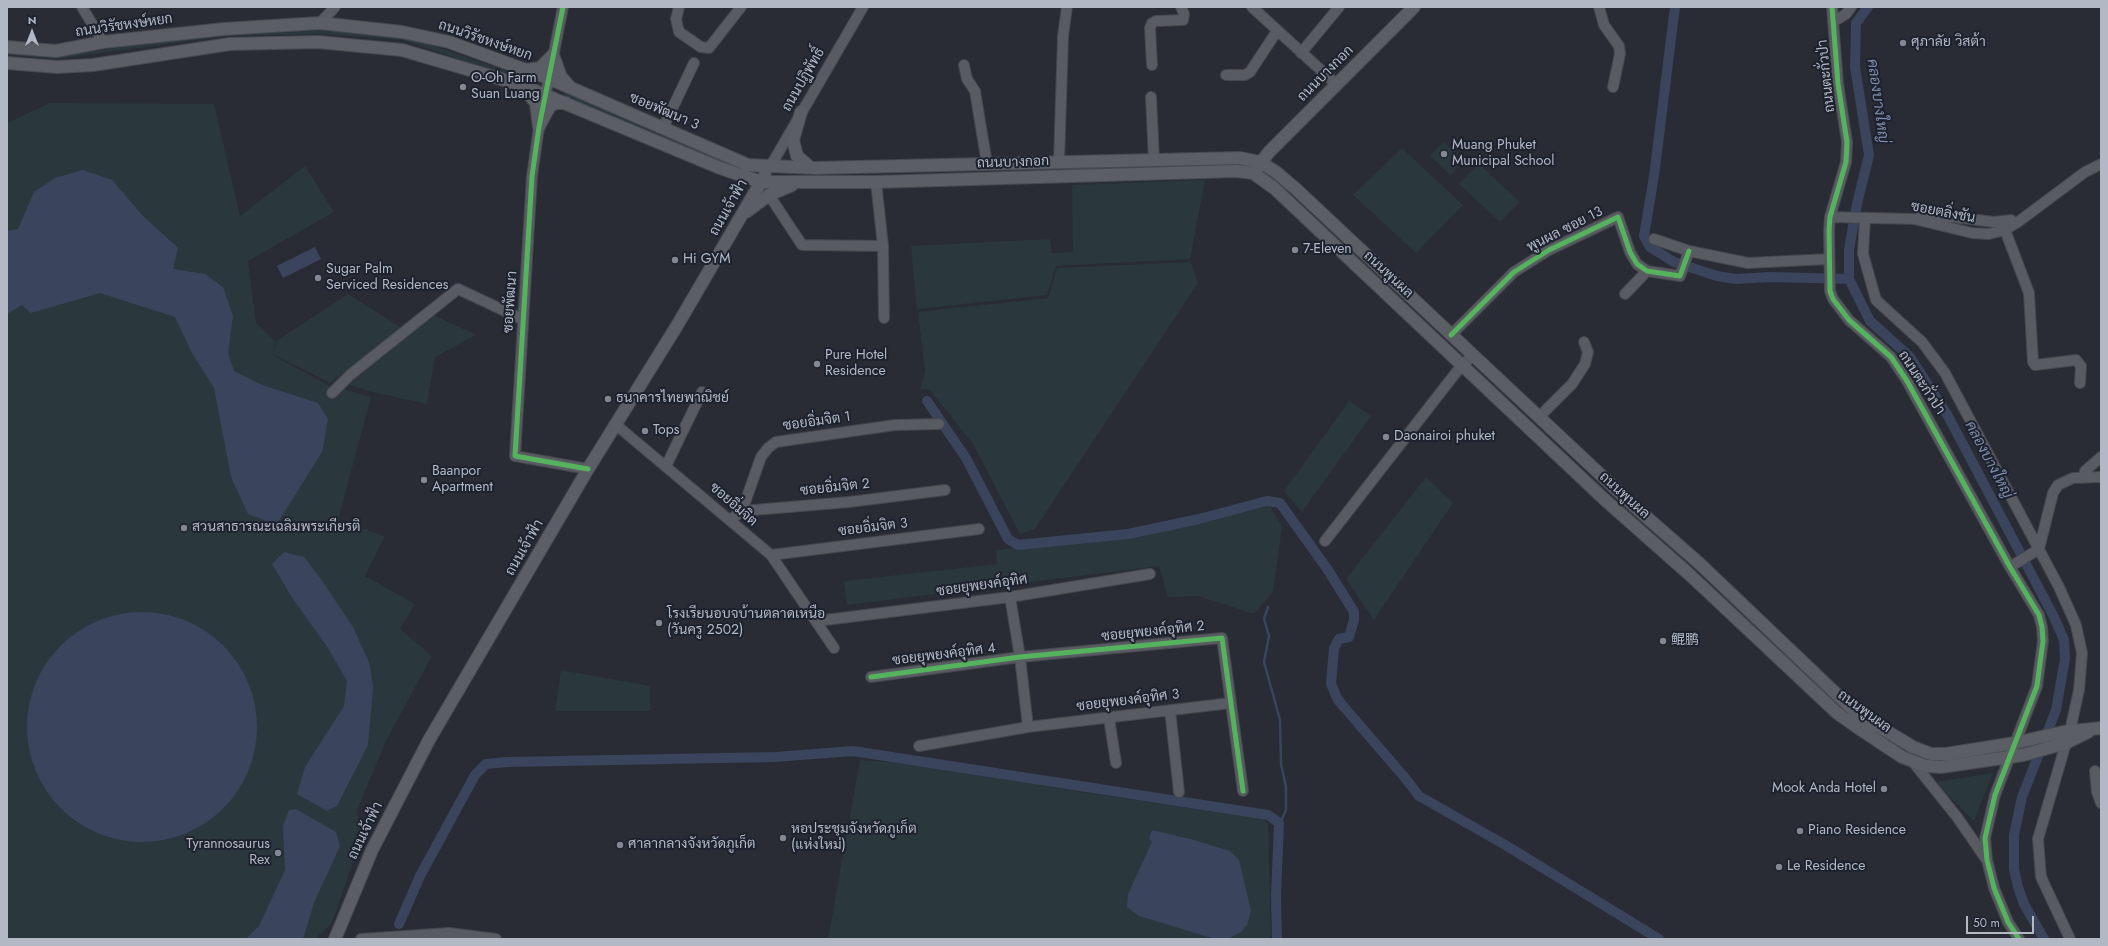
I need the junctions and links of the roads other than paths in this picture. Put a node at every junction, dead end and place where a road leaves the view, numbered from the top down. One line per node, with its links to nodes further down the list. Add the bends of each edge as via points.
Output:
1 (82, 7): 18 (street)
2 (335, 7): 16 (street)
3 (563, 7): 21 (street, ซอยพัฒนา)
4 (679, 7): 5 (street, via 676,19 679,32 701,47 709,48)
5 (741, 7)
6 (863, 7): 36 (street, ถนนปฏิพัทธิ์)
7 (1067, 7): 40 (street, via 1063,36)
8 (1181, 7): 25 (street, via 1183,20 1156,21 1150,28)
9 (1252, 7): 17 (street)
10 (1339, 7): 20 (street)
11 (1414, 7): 29 (main road, ถนนบางกอก)
12 (1599, 7): 31 (street, via 1604,25 1619,46 1620,54)
13 (1832, 7): 15 (street, ถนนตะกั่วป่า)
14 (1851, 7): 15 (street)
15 (1834, 22): 52 (street, ถนนตะกั่วป่า, via 1846,162)
16 (320, 24): 18 (main road, ถนนวิรัชหงษ์หยก, via 224,29); 26 (main road, ถนนวิรัชหงษ์หยก, via 402,32 448,42)
17 (1277, 31): 20 (street); 27 (street, via 1250,72 1245,75)
18 (103, 42): 19 (main road, ถนนวิรัชหงษ์หยก, via 56,51)
19 (7, 47)
20 (1301, 53): 29 (street)
21 (553, 55): 26 (main road, via 540,68); 28 (street, ซอยพัฒนา); 32 (main road, via 561,77)
22 (7, 63): 30 (main road, via 57,67 93,65 230,44 318,42 402,50)
23 (694, 63): 38 (street)
24 (964, 65): 42 (street, via 967,79 975,91)
25 (1152, 65)
26 (526, 70): 28 (main road, ถนนวิรัชหงษ์หยก)
27 (1226, 74)
28 (548, 78): 32 (main road, ซอยพัฒนา 3); 33 (street, ซอยพัฒนา)
29 (1336, 84): 41 (main road, ถนนบางกอก)
30 (521, 85): 33 (main road); 37 (main road, via 536,103)
31 (1613, 87)
32 (572, 88): 38 (main road, ซอยพัฒนา 3)
33 (545, 94): 35 (main road); 37 (street, ซอยพัฒนา)
34 (1151, 97): 39 (street)
35 (567, 103): 37 (main road, via 550,106); 47 (main road, via 720,168)
36 (801, 112): 44 (street, ถนนปฏิพัทธิ์); 45 (main road, via 793,140 797,156)
37 (539, 127): 62 (street, ซอยพัฒนา, via 532,176)
38 (663, 128): 44 (main road, ซอยพัฒนา 3, via 748,165)
39 (1154, 160): 40 (main road, ถนนบางกอก); 41 (main road, ถนนบางกอก, via 1240,158)
40 (1059, 162): 42 (main road, ถนนบางกอก)
41 (1260, 162): 46 (main road, ถนนบางกอก); 63 (main road, ถนนพูนผล, via 1296,189)
42 (987, 164): 45 (main road, ถนนบางกอก)
43 (2101, 164): 54 (street, ซอยตลิ่งชัน, via 2085,172 2030,212)
44 (770, 167): 45 (main road, ถนนบางกอก); 47 (main road, ถนนเจ้าฟ้า)
45 (811, 168)
46 (1253, 173): 49 (main road, ถนนบางกอก, via 1236,171); 66 (main road, ถนนพูนผล, via 1274,188)
47 (761, 182): 48 (main road, ถนนบางกอก); 51 (main road, ถนนเจ้าฟ้า)
48 (801, 182): 49 (main road, ถนนบางกอก); 50 (main road)
49 (876, 182): 56 (street)
50 (769, 195): 51 (main road); 56 (street, via 802,245)
51 (742, 215): 71 (main road, ถนนเจ้าฟ้า)
52 (1830, 217): 53 (street, ซอยตลิ่งชัน); 58 (street, ถนนตะกั่วป่า)
53 (1865, 218): 54 (street, ซอยตลิ่งชัน, via 1914,219 1972,233 1989,234); 83 (street, via 1863,254 1876,300 1922,342 1945,373)
54 (2004, 226): 67 (street, via 2028,293 2033,363 2076,360 2081,366)
55 (1654, 239): 57 (street)
56 (883, 246): 61 (street)
57 (1688, 255): 58 (street, via 1748,263); 59 (street, via 1680,276)
58 (1829, 259): 85 (street, ถนนตะกั่วป่า, via 1829,279 1834,299 1849,320 1891,357 1907,381)
59 (1647, 271): 60 (street); 63 (street, พูนผล ซอย 13, via 1637,264 1630,252 1618,217 1549,250 1514,272)
60 (1625, 294)
61 (884, 318)
62 (522, 319): 69 (street, via 458,289 350,375); 75 (street, ซอยพัฒนา, via 514,456)
63 (1451, 334): 65 (main road, ถนนพูนผล)
64 (1584, 342): 70 (street, via 1588,352 1585,364 1572,384)
65 (1473, 355): 66 (street); 70 (main road, ถนนพูนผล)
66 (1463, 366): 82 (street); 101 (main road, ถนนพูนผล, via 1837,713)
67 (2080, 383)
68 (702, 392): 74 (street)
69 (332, 393)
70 (1539, 417): 98 (main road, ถนนพูนผล, via 1866,719 1913,747 1931,754)
71 (615, 424): 74 (street, ซอยอิ่มจิต); 75 (main road, ถนนเจ้าฟ้า)
72 (939, 424): 79 (street, ซอยอิ่มจิต 1, via 894,425 776,442 761,457)
73 (2101, 458): 76 (street)
74 (666, 466): 80 (street, ซอยอิ่มจิต)
75 (588, 469): 108 (main road, ถนนเจ้าฟ้า, via 420,756 372,850)
76 (2085, 471)
77 (2101, 477): 83 (street, via 2073,478 2058,485 2053,493)
78 (945, 490): 79 (street, ซอยอิ่มจิต 2, via 849,502)
79 (742, 511): 80 (street)
80 (730, 520): 84 (street, ซอยอิ่มจิต)
81 (979, 529): 84 (street, ซอยอิ่มจิต 3)
82 (1325, 541)
83 (2039, 549): 85 (street); 97 (street, via 2076,625 2082,653 2079,690)
84 (771, 555): 88 (street, ซอยอิ่มจิต)
85 (2010, 568): 98 (street, ถนนตะกั่วป่า, via 2039,615 2044,641 2037,686)
86 (1150, 574): 87 (street, ซอยยุพยงค์อุทิศ)
87 (1010, 597): 88 (street, ซอยยุพยงค์อุทิศ); 90 (street)
88 (817, 621): 89 (street, ซอยอิ่มจิต)
89 (834, 648)
90 (1020, 657): 91 (street, ซอยยุพยงค์อุทิศ 4); 92 (street, ซอยยุพยงค์อุทิศ 2, via 1222,638); 95 (street)
91 (871, 677)
92 (1231, 703): 93 (street, ซอยยุพยงค์อุทิศ 3); 104 (street)
93 (1170, 710): 94 (street, ซอยยุพยงค์อุทิศ 3); 105 (street)
94 (1109, 718): 95 (street, ซอยยุพยงค์อุทิศ 3); 102 (street)
95 (1028, 728): 99 (street, ซอยยุพยงค์อุทิศ 3)
96 (2096, 729): 97 (main road)
97 (2065, 738): 98 (main road, ถนนพูนผล); 100 (main road, ถนนพูนผล); 113 (street, via 2038,839 2041,877)
98 (2015, 743): 100 (street, ถนนตะกั่วป่า)
99 (919, 746)
100 (2010, 758): 101 (main road, ถนนพูนผล, via 1941,767); 107 (street, ถนนตะกั่วป่า, via 1988,820 1985,838)
101 (1913, 762): 107 (street)
102 (1116, 763)
103 (2094, 771): 106 (street)
104 (1243, 790)
105 (1179, 792)
106 (2101, 803)
107 (1987, 860): 112 (street, via 2000,905)
108 (335, 939)
109 (360, 939): 110 (street)
110 (387, 939): 111 (street, via 449,933)
111 (496, 939)
112 (2019, 939)
113 (2070, 939)

